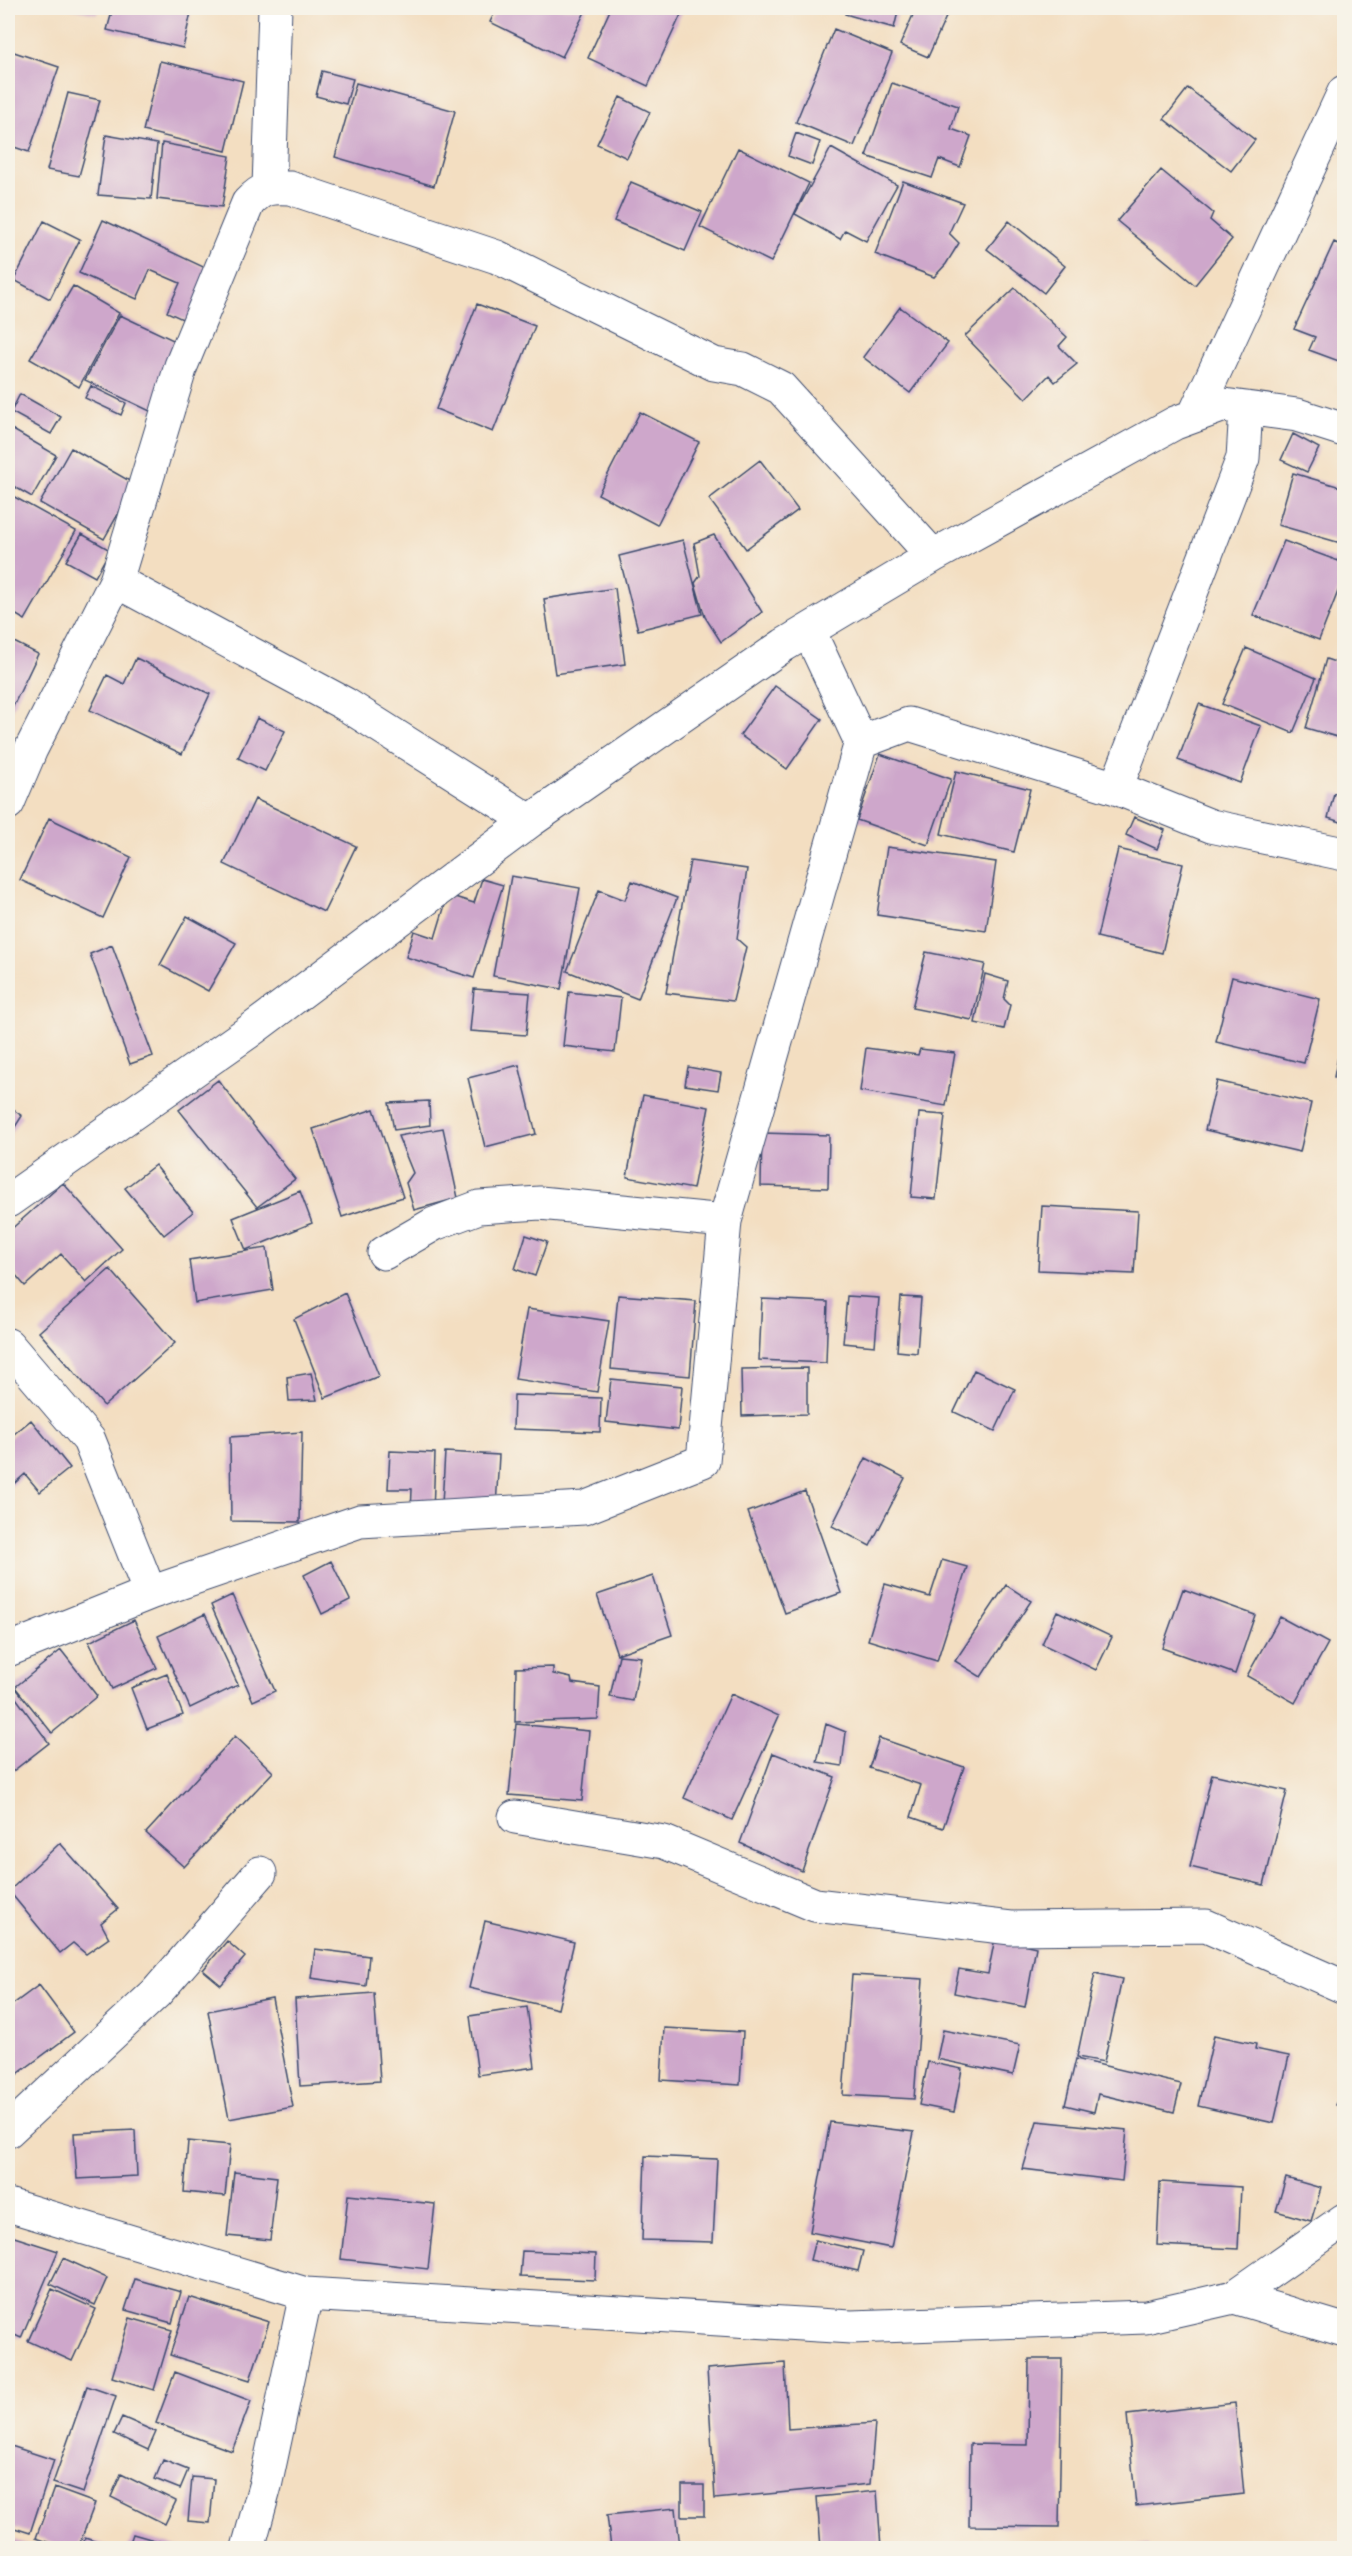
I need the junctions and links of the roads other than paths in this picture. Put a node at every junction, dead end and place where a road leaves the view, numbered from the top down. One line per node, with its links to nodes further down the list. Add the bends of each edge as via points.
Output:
1 (275, 8): 3 (street)
2 (1344, 92): 5 (street)
3 (269, 187): 7 (street, via 290,188 497,258 714,364 744,369 781,388); 8 (street, via 248,203 181,366)
4 (1246, 408): 5 (street, via 1224,405); 6 (street, via 1297,416); 11 (street, via 1243,458)
5 (1194, 416): 7 (street)
6 (1344, 430)
7 (933, 556): 9 (street)
8 (116, 580): 12 (street); 13 (street, via 345,704)
9 (808, 632): 10 (street); 13 (street)
10 (861, 742): 11 (street, via 909,724); 16 (street)
11 (1116, 788): 14 (street, via 1212,826)
12 (8, 803)
13 (530, 821): 15 (street, via 247,1033)
14 (1344, 854)
15 (8, 1201)
16 (725, 1221): 17 (street, via 540,1203 480,1207 434,1224); 19 (street, via 703,1461 584,1508 360,1521)
17 (384, 1252)
18 (8, 1345): 19 (street, via 89,1440)
19 (150, 1593): 20 (street)
20 (8, 1650)
21 (515, 1817): 23 (street, via 664,1842 814,1905 1011,1928 1206,1926)
22 (260, 1873): 24 (street, via 156,1993)
23 (1344, 1988)
24 (8, 2131)
25 (8, 2205): 27 (street)
26 (1344, 2220): 28 (street)
27 (306, 2294): 28 (street, via 851,2327 1146,2317); 30 (street)
28 (1234, 2297): 29 (street)
29 (1344, 2330)
30 (248, 2548)

